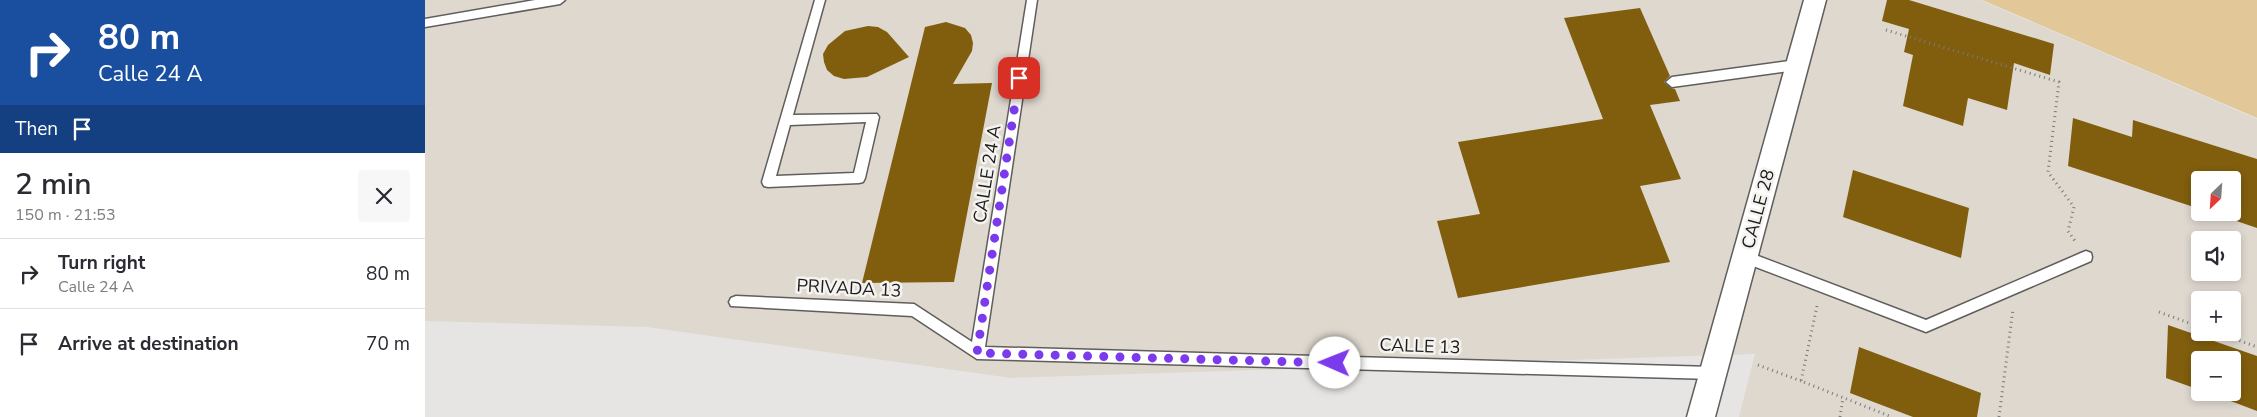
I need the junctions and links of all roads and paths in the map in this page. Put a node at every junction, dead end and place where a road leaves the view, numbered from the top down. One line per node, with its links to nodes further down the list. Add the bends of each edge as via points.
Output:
1 (560, 0): 5 (lane)
2 (820, 0): 9 (lane)
3 (1032, 0): 19 (lane, CALLE 24 A)
4 (1815, 0): 7 (street, CALLE 28)
5 (425, 23)
6 (1886, 30): 11 (path, via 2059,82 2047,172 2074,207 2068,231)
7 (1797, 65): 8 (lane); 10 (street, CALLE 28)
8 (1672, 82)
9 (786, 120): 9 (lane, via 769,182 859,178 873,117)
10 (1745, 257): 12 (lane); 21 (street, CALLE 28)
11 (2086, 257): 13 (lane)
12 (1821, 286): 13 (lane, via 1927,326); 22 (path)
13 (2015, 286): 27 (path)
14 (736, 302): 19 (lane, PRIVADA 13, via 914,310)
15 (2159, 312): 16 (path)
16 (2191, 324)
17 (2240, 341): 18 (path)
18 (2257, 347)
19 (977, 353): 21 (lane, CALLE 13)
20 (1758, 364): 22 (path)
21 (1713, 373): 24 (street, CALLE 28)
22 (1801, 381): 23 (path)
23 (1843, 398): 25 (path); 26 (path)
24 (1701, 417)
25 (1840, 417)
26 (1892, 417)
27 (1999, 417)

